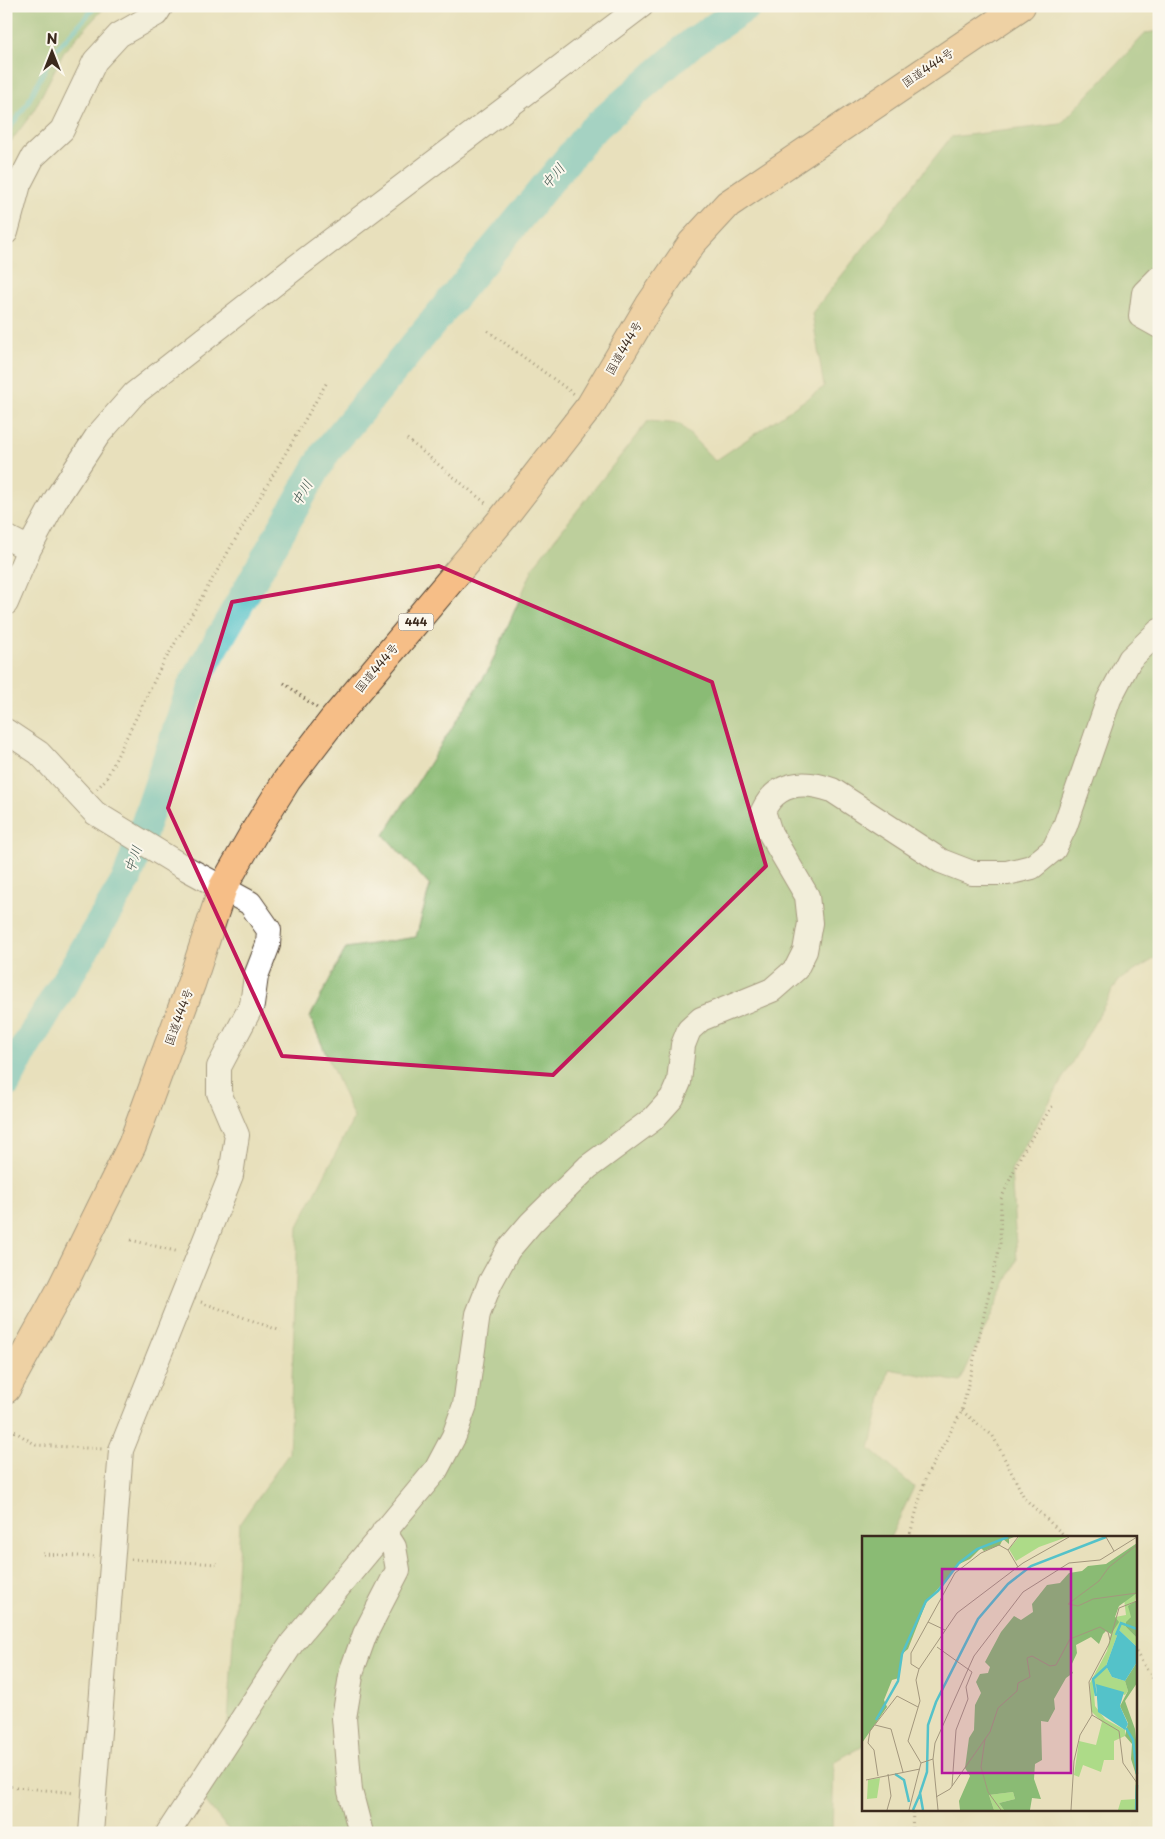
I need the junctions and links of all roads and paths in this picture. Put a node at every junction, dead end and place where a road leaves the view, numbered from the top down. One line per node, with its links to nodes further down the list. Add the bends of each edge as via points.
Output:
1 (161, 6): 4 (street, via 156,14 118,35 95,61 62,130 33,157 19,184)
2 (641, 6): 13 (street, via 134,394 98,435 56,499)
3 (1021, 6): 9 (highway, 国道444号 / 444, via 728,204 692,243 649,306)
4 (6, 232)
5 (1159, 278): 6 (street, via 1144,293 1141,316)
6 (1159, 326)
7 (488, 332): 9 (path)
8 (327, 382): 19 (path, via 160,669)
9 (590, 406): 11 (highway, 国道444号 / 444)
10 (407, 439): 11 (path)
11 (504, 518): 17 (highway, 国道444号 / 444)
12 (6, 537): 13 (street)
13 (29, 549): 14 (street)
14 (6, 603)
15 (1159, 631): 30 (street, via 1130,660 1109,700 1065,826 1054,849 1032,867 1008,873 972,873 941,861 832,790 815,784 792,785 769,797 763,811 770,833 807,896 810,923 805,950 796,969 772,990 701,1019 689,1030 683,1044 679,1082 672,1098 653,1119 588,1167 508,1250 478,1314 464,1405 454,1436 436,1470)
16 (284, 684): 17 (path)
17 (333, 720): 20 (highway, 国道444号 / 444, via 287,780)
18 (6, 731): 19 (street, via 39,754)
19 (89, 807): 20 (street)
20 (223, 887): 23 (street, via 250,903 269,930 268,945 256,976 252,1005 219,1067 219,1093 237,1135 231,1175); 26 (highway, 国道444号 / 444, via 132,1145 60,1291)
21 (1052, 1106): 27 (path, via 1022,1153 1002,1199 1000,1245)
22 (131, 1240): 23 (path)
23 (200, 1257): 24 (street)
24 (184, 1295): 25 (path); 29 (street)
25 (281, 1331)
26 (6, 1389)
27 (962, 1411): 31 (path, via 926,1477); 32 (path, via 993,1436 1025,1499)
28 (6, 1426): 29 (path, via 36,1445)
29 (121, 1450): 36 (street)
30 (384, 1531): 39 (street, via 292,1643); 40 (street, via 394,1547 398,1570 364,1634 352,1670 344,1718 350,1791)
31 (910, 1536)
32 (1065, 1536)
33 (1138, 1655): 34 (path)
34 (1159, 1689)
35 (6, 1786): 36 (path)
36 (94, 1794): 38 (street)
37 (913, 1812): 41 (path)
38 (91, 1833)
39 (168, 1833)
40 (361, 1833)
41 (912, 1833)

